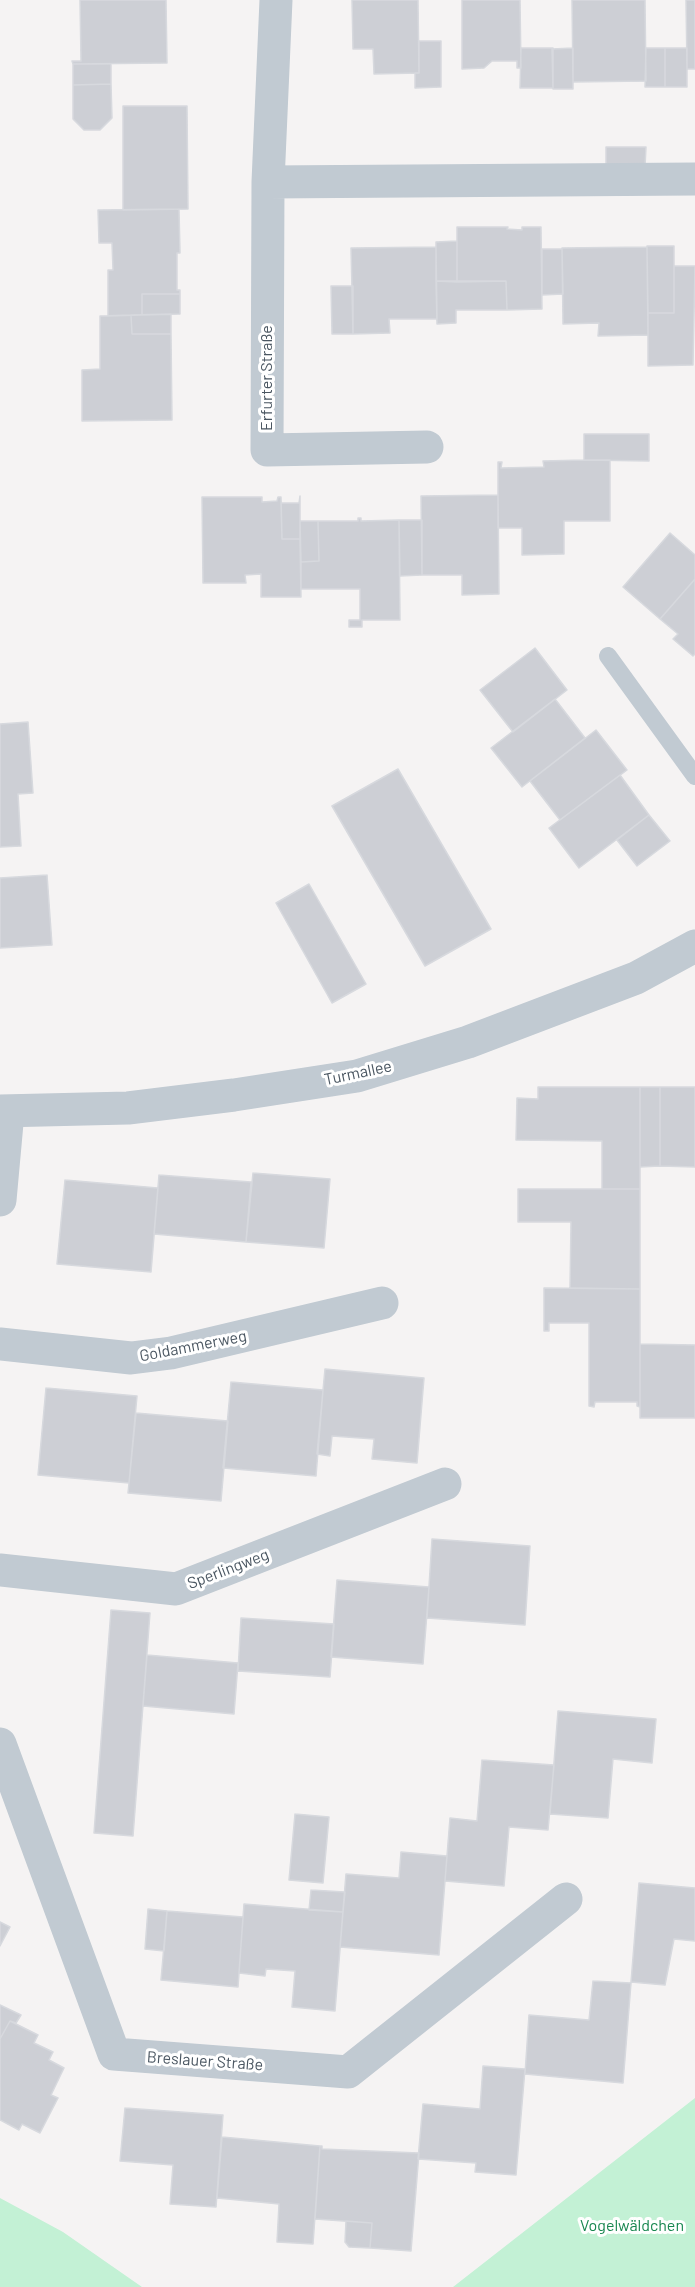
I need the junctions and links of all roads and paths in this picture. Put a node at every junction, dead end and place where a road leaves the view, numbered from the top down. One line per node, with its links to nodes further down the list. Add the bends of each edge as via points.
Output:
1 (276, 0): 3 (street, Erfurter Straße)
2 (695, 179): 3 (street)
3 (268, 182): 4 (street, Erfurter Straße, via 267,450)
4 (427, 447)
5 (608, 656): 6 (lane)
6 (695, 776)
7 (695, 946): 8 (street, Turmallee, via 614,987 468,1042 357,1076 128,1108)
8 (4, 1111): 9 (street)
9 (0, 1200)
10 (382, 1303): 11 (street, Goldammerweg, via 151,1356 131,1358)
11 (0, 1344)
12 (445, 1484): 13 (street, Sperlingweg, via 176,1589)
13 (0, 1570)
14 (0, 1744): 15 (street, Breslauer Straße, via 114,2054 348,2072)
15 (566, 1899)

